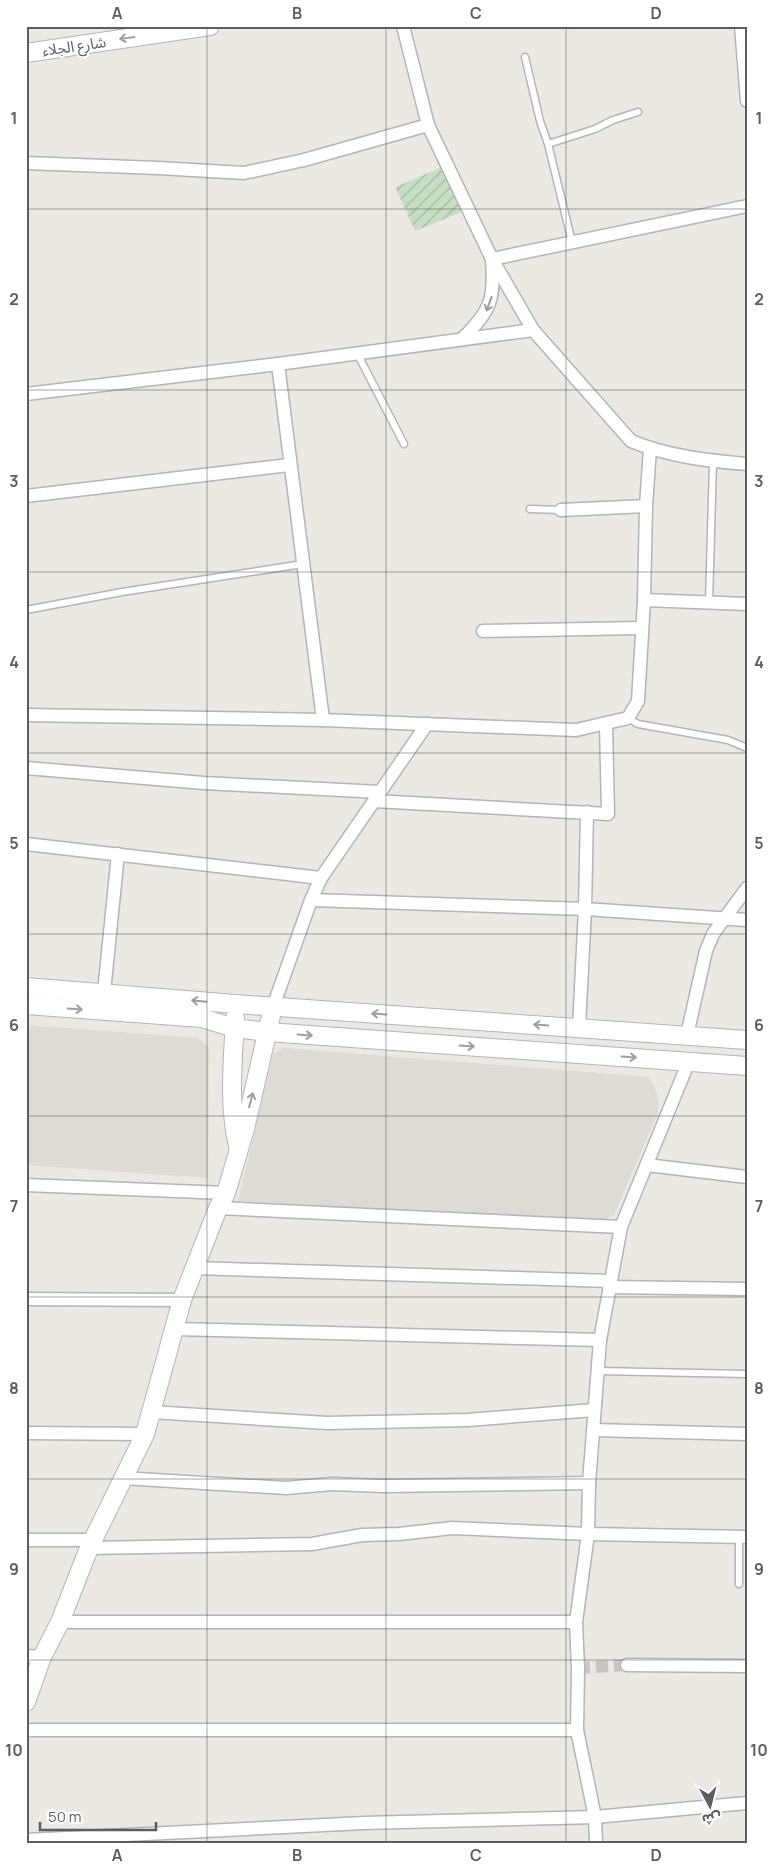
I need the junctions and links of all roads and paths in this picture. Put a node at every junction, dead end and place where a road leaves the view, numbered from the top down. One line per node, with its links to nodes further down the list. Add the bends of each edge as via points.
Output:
1 (210, 26): 4 (main road, شارع الجلاء, one-way to 4)
2 (403, 26): 8 (street)
3 (741, 26): 6 (street)
4 (26, 53)
5 (525, 57): 9 (lane)
6 (747, 101)
7 (638, 112): 9 (lane)
8 (428, 125): 10 (street, via 304,160 244,173); 13 (street)
9 (548, 144): 12 (lane)
10 (26, 163)
11 (747, 206): 12 (street)
12 (572, 242): 13 (street)
13 (492, 259): 14 (street); 15 (street, one-way to 15, via 492,295 487,310)
14 (533, 330): 15 (street); 20 (street, via 631,441)
15 (462, 339): 16 (street)
16 (357, 353): 17 (street); 19 (lane)
17 (278, 364): 18 (street); 23 (street)
18 (26, 394)
19 (404, 444)
20 (650, 449): 21 (street); 25 (street)
21 (713, 462): 22 (street); 30 (lane)
22 (747, 464)
23 (289, 465): 24 (street); 28 (street)
24 (26, 496)
25 (646, 506): 27 (street); 29 (street)
26 (530, 509): 27 (lane)
27 (561, 510)
28 (303, 564): 32 (lane); 37 (street)
29 (644, 600): 30 (street); 33 (street)
30 (709, 602): 31 (street)
31 (747, 604)
32 (26, 610)
33 (642, 628): 34 (street); 36 (street, via 638,701)
34 (483, 631)
35 (26, 715): 37 (street)
36 (628, 718): 39 (street); 40 (lane, via 638,724 728,740)
37 (323, 720): 38 (street)
38 (427, 724): 39 (street, via 576,730); 42 (street)
39 (606, 724): 43 (street, via 608,814)
40 (747, 748)
41 (26, 768): 42 (street)
42 (377, 796): 43 (street); 46 (street)
43 (587, 812): 49 (street)
44 (26, 844): 45 (street)
45 (118, 854): 46 (street); 53 (street)
46 (321, 878): 48 (street)
47 (747, 888): 50 (street)
48 (311, 900): 49 (street); 56 (street)
49 (585, 909): 50 (street); 57 (street)
50 (725, 919): 51 (street); 60 (street, via 713,934 706,951)
51 (747, 920)
52 (26, 987): 53 (main road)
53 (104, 992): 54 (main road, one-way to 53)
54 (235, 1004): 56 (main road); 58 (main road)
55 (26, 1005): 58 (main road, one-way to 58, via 202,1018)
56 (272, 1007): 57 (main road, one-way to 56); 59 (main road)
57 (579, 1027): 60 (main road)
58 (234, 1028): 59 (main road); 64 (main road, via 232,1105)
59 (267, 1032): 62 (main road, one-way to 62); 64 (main road, one-way to 59, via 245,1129)
60 (687, 1035): 61 (main road)
61 (747, 1040)
62 (689, 1061): 63 (main road); 65 (street)
63 (747, 1066)
64 (238, 1146): 68 (main road)
65 (647, 1164): 66 (street); 69 (street)
66 (747, 1177)
67 (26, 1184): 68 (street)
68 (222, 1200): 69 (street); 70 (main road)
69 (621, 1227): 71 (street)
70 (194, 1268): 71 (street); 74 (main road)
71 (610, 1284): 72 (street); 76 (street)
72 (747, 1289)
73 (26, 1299): 74 (street)
74 (182, 1300): 75 (main road)
75 (174, 1329): 76 (street); 80 (main road)
76 (600, 1340): 77 (street)
77 (597, 1371): 78 (lane); 79 (street)
78 (747, 1374)
79 (594, 1410): 80 (street, via 467,1420 327,1423); 81 (street)
80 (151, 1412): 83 (main road)
81 (592, 1430): 84 (street); 86 (street)
82 (26, 1433): 83 (street)
83 (145, 1434): 85 (main road)
84 (747, 1434)
85 (122, 1478): 86 (street, via 286,1488 332,1484); 90 (main road)
86 (589, 1483): 87 (street)
87 (588, 1534): 88 (street); 90 (street, via 452,1528 362,1535 312,1544); 93 (street)
88 (743, 1537): 91 (lane)
89 (26, 1540): 90 (street)
90 (91, 1544): 92 (main road)
91 (740, 1584)
92 (60, 1622): 93 (street); 94 (main road)
93 (576, 1622): 99 (street)
94 (34, 1657): 97 (main road)
95 (627, 1664): 96 (street)
96 (747, 1666)
97 (26, 1702)
98 (26, 1730): 99 (street)
99 (577, 1730): 101 (street)
100 (747, 1803): 101 (street)
101 (595, 1816): 102 (street, via 354,1823); 103 (street)
102 (26, 1840)
103 (596, 1843)

